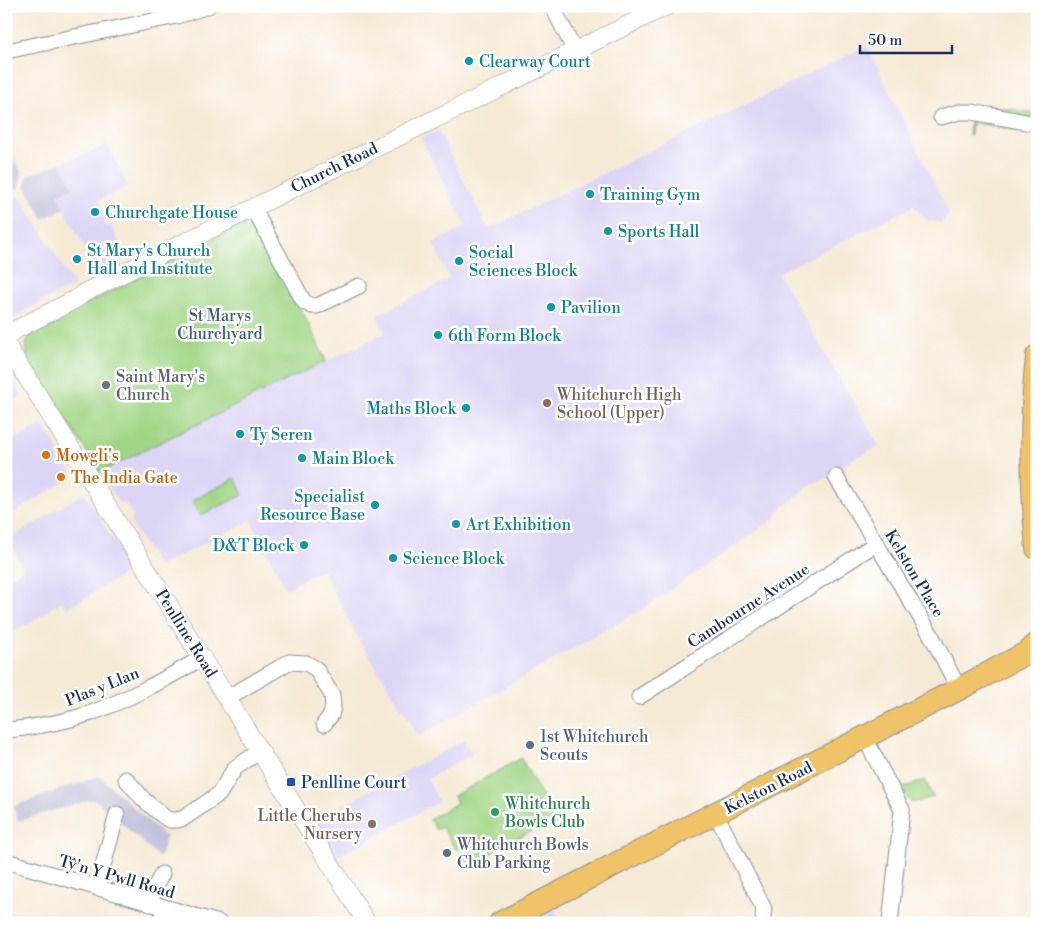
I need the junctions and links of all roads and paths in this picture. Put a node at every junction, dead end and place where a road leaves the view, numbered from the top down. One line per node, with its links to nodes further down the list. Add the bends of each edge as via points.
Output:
1 (208, 6): 4 (street, via 171,18)
2 (552, 6): 5 (street)
3 (667, 6): 5 (street, Church Road)
4 (6, 51)
5 (574, 51): 8 (street, Church Road)
6 (941, 117): 7 (street, via 972,112)
7 (1037, 124)
8 (253, 208): 9 (street, via 304,302 317,306); 10 (street, Church Road)
9 (359, 286)
10 (6, 336)
11 (6, 344): 18 (street, Penlline Road)
12 (1037, 356): 13 (main road)
13 (1034, 428): 16 (main road, via 1031,469)
14 (836, 477): 15 (street, Kelston Place)
15 (877, 543): 19 (street, Kelston Place, via 931,634); 20 (street, Cambourne Avenue)
16 (1037, 548)
17 (1036, 648): 19 (main road, Kelston Road)
18 (202, 658): 21 (street, Penlline Road); 23 (street, Plas y Llan, via 108,706 61,721)
19 (959, 690): 24 (main road, Kelston Road)
20 (639, 697)
21 (227, 698): 22 (street, via 289,662 301,661 312,665 321,675 332,696 331,715); 25 (street, Penlline Road)
22 (324, 724)
23 (8, 730)
24 (865, 738): 28 (main road, Kelston Road); 37 (street, via 902,810)
25 (260, 751): 26 (street, via 235,768 219,794 177,820 162,816); 35 (street, Penlline Road)
26 (126, 779)
27 (117, 814): 31 (street)
28 (716, 814): 33 (street, via 764,909); 36 (main road, Kelston Road)
29 (6, 861): 31 (street, Tŷ'n Y Pwll Road)
30 (162, 874): 32 (street, via 156,885)
31 (97, 888): 32 (street, Tŷ'n Y Pwll Road)
32 (158, 912): 34 (street, Tŷ'n Y Pwll Road)
33 (763, 917)
34 (219, 923)
35 (367, 923)
36 (500, 923)
37 (890, 923)

